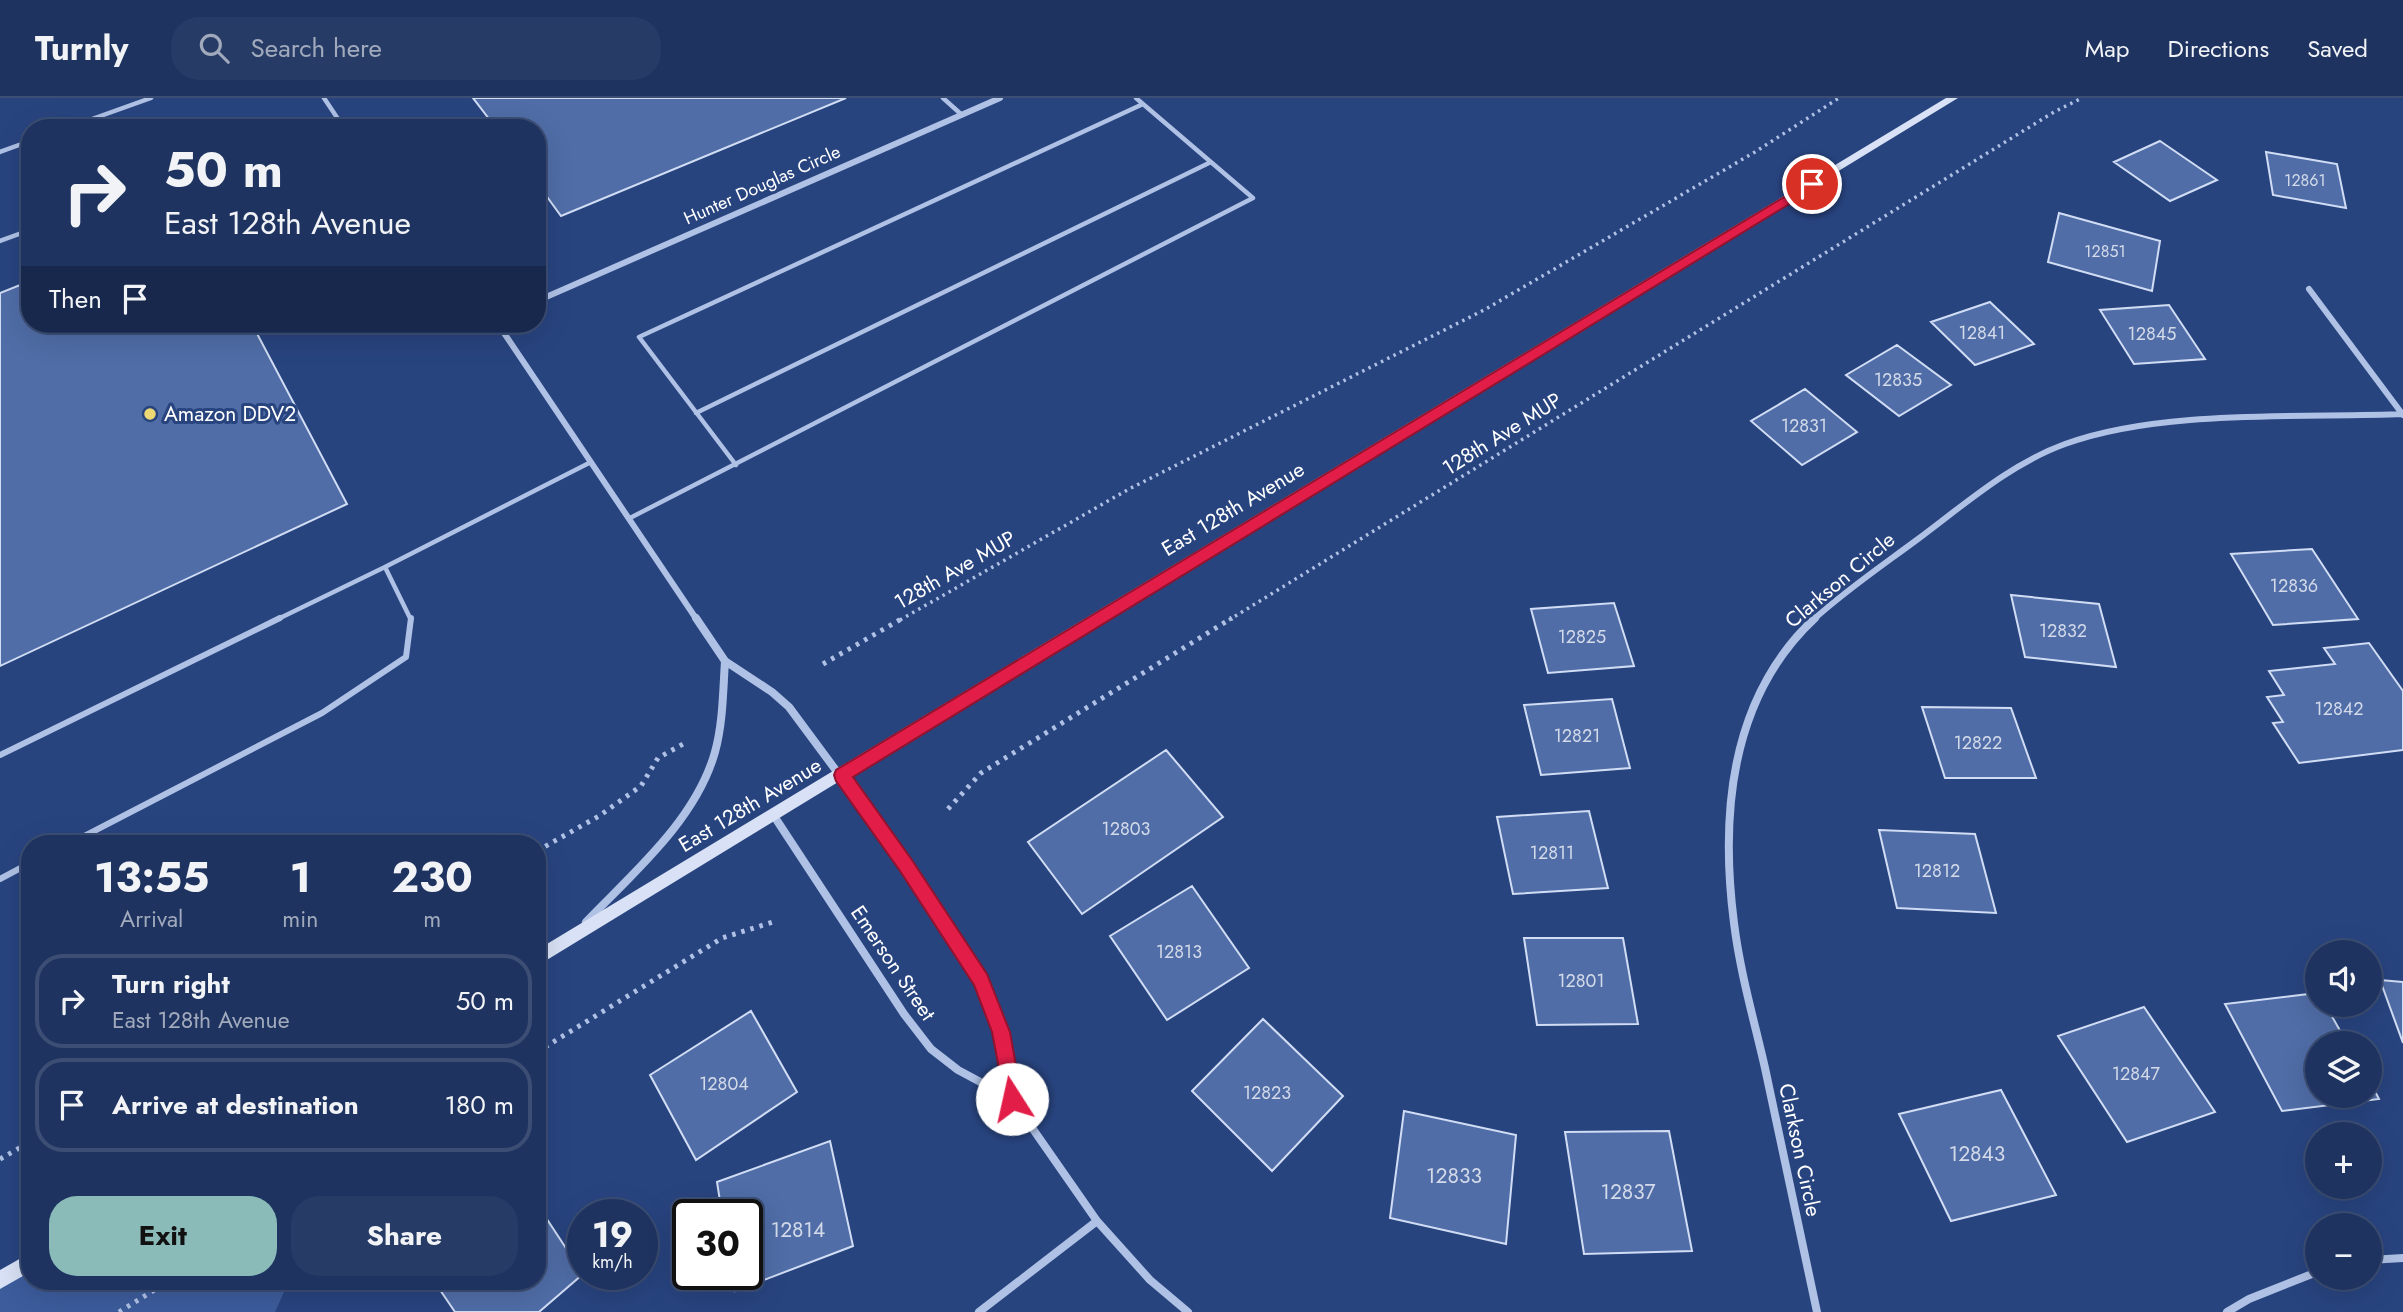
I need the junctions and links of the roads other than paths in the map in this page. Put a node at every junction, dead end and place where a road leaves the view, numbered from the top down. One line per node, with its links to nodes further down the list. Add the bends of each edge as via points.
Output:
1 (151, 98): 9 (lane)
2 (324, 98): 10 (lane)
3 (943, 98): 8 (lane)
4 (1000, 98): 8 (street, Hunter Douglas Circle)
5 (1136, 98): 7 (lane)
6 (1953, 98): 27 (main road, East 128th Avenue)
7 (1143, 104): 13 (lane); 19 (lane, via 639,337)
8 (962, 115): 17 (street, Hunter Douglas Circle)
9 (92, 119)
10 (338, 119)
11 (21, 144): 12 (lane)
12 (0, 152)
13 (1211, 162): 19 (lane); 22 (lane, via 1253,198)
14 (21, 233): 15 (lane)
15 (0, 241)
16 (2309, 289): 20 (street)
17 (546, 297)
18 (504, 333): 21 (street)
19 (696, 413): 22 (lane)
20 (2403, 415): 43 (street, Clarkson Circle, via 2156,425 2085,437 2051,449 1989,485 1832,605 1795,638 1771,670 1753,703 1730,779 1727,864 1734,925)
21 (591, 462): 23 (street); 24 (lane)
22 (736, 466): 23 (lane)
23 (630, 518): 25 (street)
24 (385, 567): 26 (lane); 29 (lane, via 411,620 405,657 322,713)
25 (725, 661): 27 (street, via 789,708); 32 (street, via 715,754 703,780 663,840)
26 (0, 755)
27 (842, 775): 28 (main road, East 128th Avenue); 34 (street, Emerson Street, via 981,980 1001,1032)
28 (774, 817): 32 (main road, East 128th Avenue); 34 (street, Emerson Street, via 931,1049 958,1070)
29 (85, 835)
30 (21, 868): 31 (lane)
31 (0, 879)
32 (571, 939): 33 (main road, East 128th Avenue)
33 (546, 954)
34 (1012, 1099): 35 (street, Emerson Street)
35 (1097, 1221): 41 (street); 42 (street, Emerson Street, via 1150,1280)
36 (2403, 1258): 37 (street)
37 (2382, 1259)
38 (21, 1267): 40 (main road)
39 (2305, 1277): 44 (street)
40 (0, 1280)
41 (979, 1312)
42 (1188, 1312)
43 (1817, 1312)
44 (2227, 1312)

